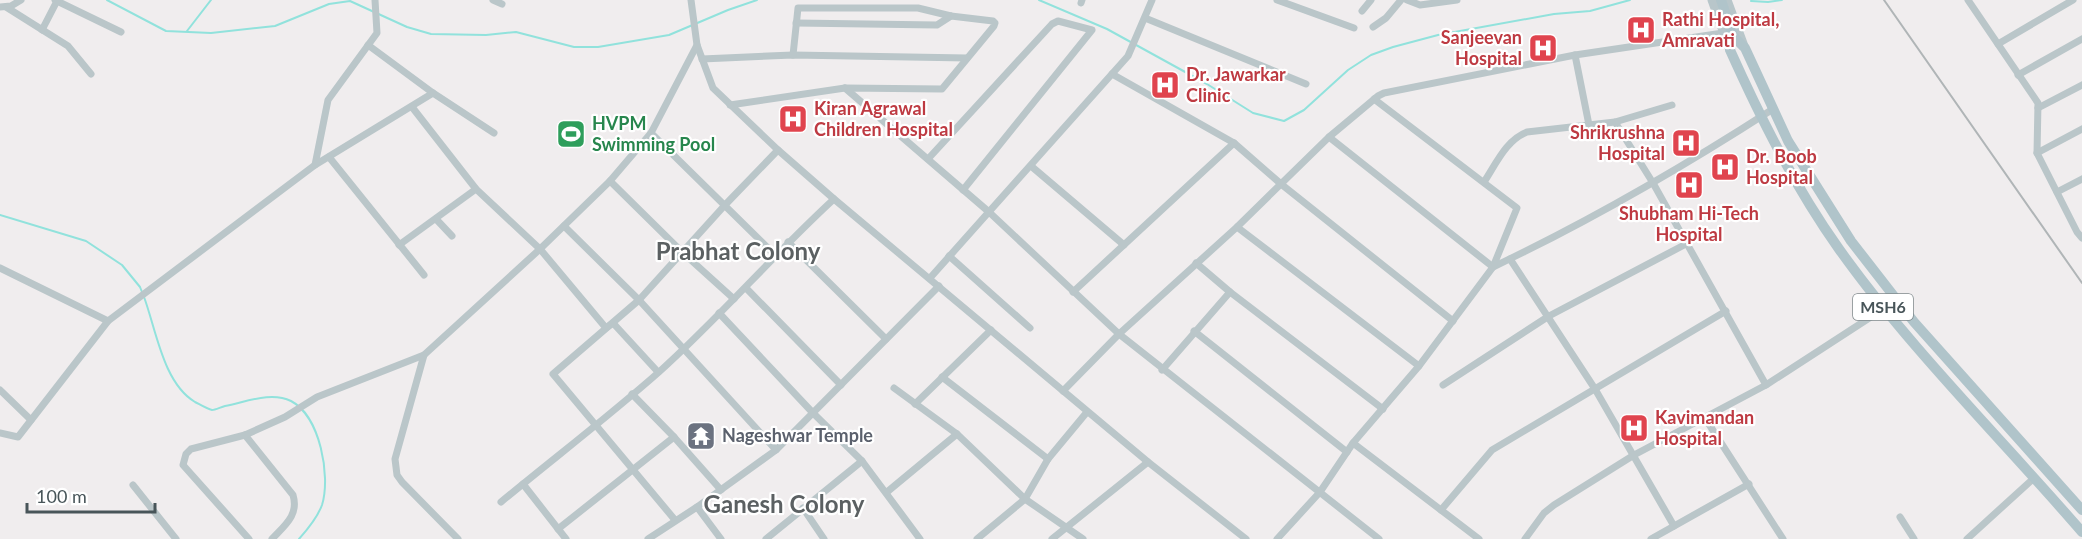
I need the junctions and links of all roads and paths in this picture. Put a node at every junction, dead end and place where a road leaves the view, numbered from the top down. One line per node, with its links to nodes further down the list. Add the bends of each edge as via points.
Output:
1 (21, 0): 18 (street)
2 (493, 0): 17 (street)
3 (692, 0): 29 (street)
4 (1152, 0): 21 (street)
5 (1277, 0): 24 (street)
6 (1371, 0): 19 (street)
7 (1401, 0): 23 (street)
8 (1407, 0): 9 (street, via 1420,6)
9 (1457, 0)
10 (1712, 0): 27 (main road, MSH6)
11 (1721, 0): 27 (main road, MSH6)
12 (1728, 0): 32 (main road, MSH6)
13 (1968, 0): 30 (street)
14 (2073, 0): 30 (street)
15 (56, 1): 25 (street); 26 (street)
16 (375, 2): 31 (street, via 377,33)
17 (502, 4)
18 (3, 7): 25 (street)
19 (1362, 11)
20 (951, 16): 22 (street, via 937,25); 22 (street, via 918,8 798,8); 35 (street, via 994,23)
21 (1145, 18): 38 (street, via 1128,56); 40 (street)
22 (796, 23): 33 (street)
23 (1373, 27)
24 (1354, 28)
25 (42, 30): 37 (street, via 68,46)
26 (121, 32)
27 (1729, 33): 32 (main road, MSH6); 34 (street); 50 (main road, MSH6, via 1730,50)
28 (2082, 39): 39 (street)
29 (697, 41): 36 (street); 55 (street)
30 (1998, 44): 39 (street)
31 (368, 45): 43 (street); 62 (street, via 328,100)
32 (1745, 48): 49 (main road, MSH6)
33 (793, 55): 35 (street); 36 (street)
34 (1575, 55): 44 (street, via 1384,93); 52 (street)
35 (967, 58): 42 (street, via 942,89)
36 (702, 59): 45 (street, via 713,88)
37 (91, 74)
38 (1112, 74): 57 (street); 63 (street)
39 (2018, 75): 48 (street)
40 (1306, 84)
41 (2082, 85): 48 (street)
42 (845, 87): 45 (street); 61 (street)
43 (433, 93): 47 (street); 54 (street)
44 (1374, 99): 56 (street); 66 (street)
45 (730, 105): 58 (street)
46 (1672, 105): 51 (street)
47 (412, 106): 60 (street); 69 (street)
48 (2038, 108): 59 (street)
49 (1773, 109): 50 (street); 100 (main road, MSH6, via 1819,193)
50 (1761, 117): 67 (street); 101 (main road, MSH6, via 1807,201)
51 (1615, 122): 52 (street); 67 (street)
52 (1589, 125): 66 (street, via 1517,136)
53 (2082, 129): 59 (street)
54 (494, 133)
55 (651, 133): 65 (street); 73 (street)
56 (1329, 137): 68 (street); 90 (street)
57 (1234, 143): 68 (street); 83 (street)
58 (778, 150): 72 (street); 73 (street)
59 (2037, 153): 71 (street)
60 (329, 157): 62 (street); 82 (street)
61 (928, 159): 70 (street); 70 (street, via 1052,24 1058,21 1092,30)
62 (315, 165): 105 (street)
63 (1031, 166): 74 (street); 83 (street)
64 (2082, 179): 71 (street)
65 (610, 181): 76 (street); 85 (street)
66 (1484, 182): 90 (street, via 1517,208)
67 (1653, 183): 81 (street); 88 (street)
68 (1281, 184): 77 (street); 106 (street)
69 (476, 189): 75 (street); 84 (street)
70 (963, 190): 74 (street)
71 (2057, 192): 79 (street)
72 (834, 199): 80 (street); 93 (street)
73 (725, 205): 85 (street); 86 (street)
74 (989, 213): 87 (street); 96 (street)
75 (436, 219): 78 (street); 82 (street)
76 (564, 226): 84 (street); 99 (street)
77 (1237, 227): 89 (street); 115 (street)
78 (452, 236)
79 (2082, 238)
80 (788, 242): 86 (street); 112 (street)
81 (1686, 244): 102 (street); 104 (street)
82 (399, 245): 92 (street)
83 (1124, 245): 96 (street)
84 (540, 249): 107 (street, via 606,328); 114 (street)
85 (682, 252): 98 (street); 99 (street)
86 (776, 255): 95 (street)
87 (949, 256): 93 (street); 108 (street)
88 (1510, 259): 90 (street); 104 (street)
89 (1196, 263): 97 (street); 111 (street)
90 (1493, 267): 106 (street)
91 (0, 268): 105 (street)
92 (424, 275)
93 (930, 278): 94 (street)
94 (939, 286): 109 (street); 112 (street)
95 (746, 288): 98 (street); 119 (street)
96 (1073, 292): 111 (street)
97 (1230, 292): 110 (street); 128 (street)
98 (734, 299): 103 (street)
99 (639, 300): 107 (street); 113 (street)
100 (1897, 300): 101 (street); 158 (main road, MSH6)
101 (1885, 309): 121 (street); 146 (main road, MSH6)
102 (1726, 311): 121 (street); 123 (street)
103 (719, 313): 113 (street); 130 (street)
104 (1549, 316): 120 (street); 123 (street)
105 (108, 321): 132 (street)
106 (1453, 321): 115 (street)
107 (613, 323): 117 (street); 133 (street, via 553,374)
108 (1030, 328)
109 (991, 330): 118 (street); 125 (street)
110 (1194, 331): 116 (street); 140 (street)
111 (1119, 334): 116 (street); 125 (street)
112 (886, 339): 119 (street)
113 (684, 348): 117 (street); 139 (street)
114 (424, 356): 136 (street, via 317,397); 168 (street, via 395,467 402,482)
115 (1419, 366): 128 (street)
116 (1162, 370): 152 (street)
117 (658, 372): 126 (street)
118 (942, 377): 127 (street); 142 (street)
119 (841, 385): 130 (street)
120 (1443, 385)
121 (1766, 386): 131 (street)
122 (894, 388): 127 (street)
123 (1595, 389): 141 (street); 157 (street, via 1492,450)
124 (0, 390): 132 (street)
125 (1063, 391): 129 (street)
126 (632, 394): 133 (street); 137 (street)
127 (915, 404): 135 (street)
128 (1383, 410): 138 (street)
129 (1088, 411): 142 (street); 144 (street)
130 (813, 413): 139 (street); 143 (street)
131 (1705, 418): 141 (street); 148 (street)
132 (31, 420): 134 (street, via 18,437)
133 (596, 424): 145 (street); 147 (street)
134 (0, 433)
135 (957, 434): 151 (street); 153 (street)
136 (245, 435): 166 (street, via 191,449 183,465); 167 (street, via 296,504 293,516)
137 (674, 437): 145 (street); 150 (street)
138 (1353, 443): 140 (street); 157 (street)
139 (776, 450): 150 (street)
140 (1347, 452): 152 (street)
141 (1634, 455): 161 (street); 182 (street, via 1554,505)
142 (1048, 459): 153 (street)
143 (862, 460): 151 (street); 156 (street)
144 (1148, 462): 162 (street); 178 (street)
145 (632, 469): 160 (street); 163 (street)
146 (2034, 478): 164 (main road, MSH6); 186 (street)
147 (523, 484): 154 (street); 163 (street)
148 (1749, 484): 161 (street); 184 (street)
149 (133, 485): 165 (street)
150 (721, 490): 155 (street)
151 (887, 492): 174 (street)
152 (1320, 492): 179 (street); 180 (street)
153 (1024, 499): 162 (street); 175 (street)
154 (501, 502)
155 (698, 507): 160 (street); 171 (street)
156 (802, 508): 172 (street); 173 (street)
157 (1441, 510): 181 (street)
158 (2082, 510)
159 (1900, 517): 185 (street)
160 (675, 520): 170 (street)
161 (1674, 526): 183 (street)
162 (1066, 528): 176 (street); 177 (street)
163 (558, 529): 169 (street)
164 (2082, 532)
165 (176, 539)
166 (249, 539)
167 (272, 539)
168 (457, 539)
169 (566, 539)
170 (648, 539)
171 (721, 539)
172 (767, 539)
173 (824, 539)
174 (920, 539)
175 (977, 539)
176 (1052, 539)
177 (1083, 539)
178 (1246, 539)
179 (1277, 539)
180 (1379, 539)
181 (1479, 539)
182 (1525, 539)
183 (1651, 539)
184 (1783, 539)
185 (1914, 539)
186 (1967, 539)

